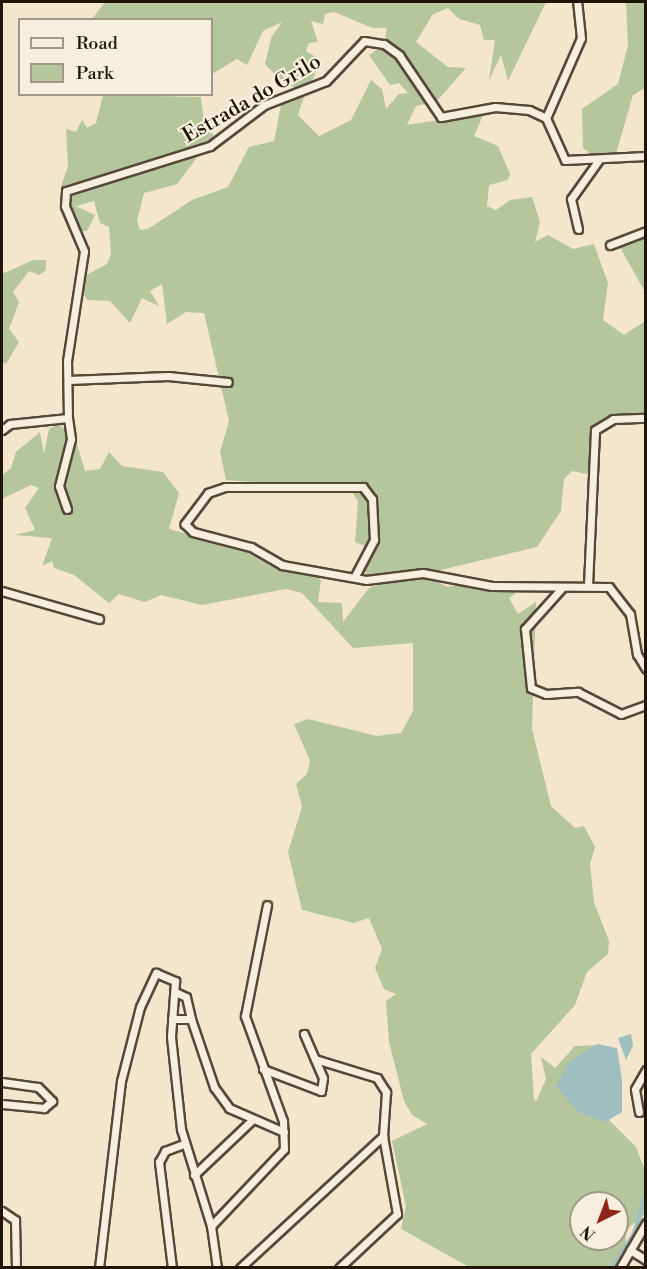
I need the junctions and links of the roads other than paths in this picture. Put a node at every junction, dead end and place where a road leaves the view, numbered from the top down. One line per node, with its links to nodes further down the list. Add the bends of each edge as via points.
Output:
1 (577, 2): 2 (street, via 581,38)
2 (546, 118): 4 (street, via 562,158); 8 (street, Estrada do Grilo, via 495,107 441,117 399,55 384,44 364,41 326,81 264,105 210,146 66,190 64,207 84,251)
3 (645, 156): 4 (street)
4 (598, 160): 5 (street, via 571,199)
5 (578, 229)
6 (645, 231): 7 (street)
7 (610, 245)
8 (68, 380): 9 (street, via 168,376); 10 (street, Estrada do Grilo)
9 (228, 382)
10 (69, 418): 12 (street, via 10,424); 13 (street, Estrada do Grilo, via 71,439 58,486)
11 (645, 418): 15 (street, via 613,419 595,430)
12 (2, 430)
13 (67, 509)
14 (355, 576): 14 (street, via 282,565 250,547 193,532 185,524 208,494 225,487 363,487 372,500 374,540); 16 (street, via 388,580 423,573 485,585)
15 (588, 585): 16 (street); 19 (street, via 609,587 620,595)
16 (561, 590): 20 (street, via 525,629 531,688 546,694 578,692 621,714)
17 (2, 591): 18 (street)
18 (99, 619)
19 (645, 669)
20 (645, 705)
21 (267, 905): 27 (street, via 245,1016)
22 (175, 992): 23 (street); 24 (street, via 186,997); 43 (street, via 172,978 156,973 151,977 119,1091)
23 (172, 1019): 24 (street); 35 (street)
24 (191, 1019): 32 (street, via 217,1094 229,1107)
25 (304, 1034): 26 (street)
26 (315, 1059): 27 (street, via 324,1085 318,1092); 34 (street, via 377,1078 386,1092)
27 (263, 1069): 33 (street)
28 (645, 1070): 31 (street, via 634,1089)
29 (2, 1082): 30 (street, via 38,1087 52,1101 44,1108)
30 (2, 1104)
31 (639, 1113)
32 (252, 1120): 33 (street); 36 (street)
33 (284, 1132): 39 (street, via 280,1155)
34 (383, 1136): 46 (street); 47 (street, via 397,1214)
35 (183, 1144): 36 (street); 44 (street, via 165,1151 159,1162)
36 (194, 1175): 39 (street)
37 (4, 1212): 42 (street, via 15,1220)
38 (645, 1223): 40 (street)
39 (210, 1226): 45 (street)
40 (630, 1250): 41 (street); 48 (street)
41 (645, 1260)
42 (16, 1268)
43 (99, 1268)
44 (172, 1268)
45 (217, 1268)
46 (240, 1268)
47 (339, 1268)
48 (620, 1268)

